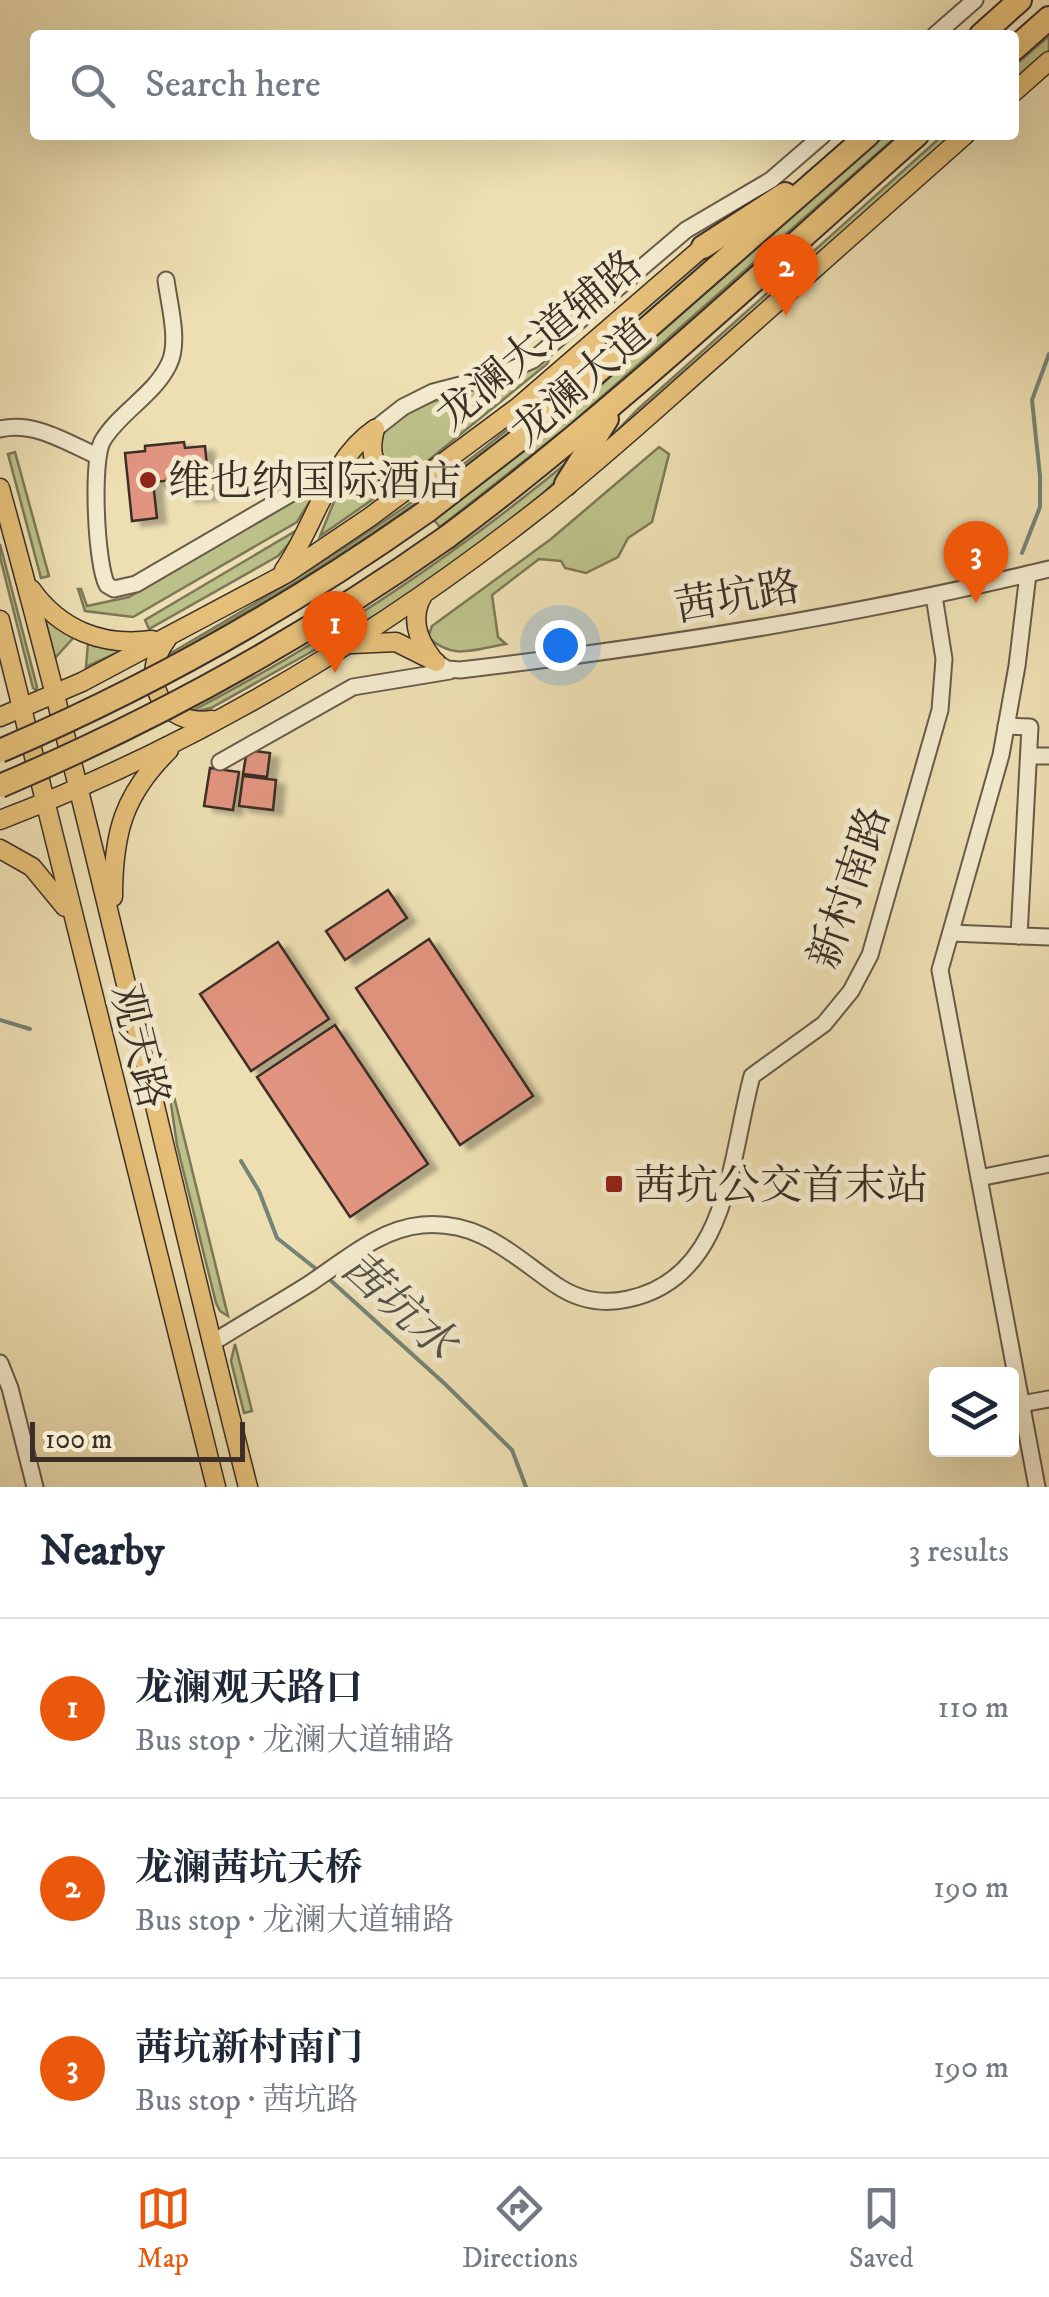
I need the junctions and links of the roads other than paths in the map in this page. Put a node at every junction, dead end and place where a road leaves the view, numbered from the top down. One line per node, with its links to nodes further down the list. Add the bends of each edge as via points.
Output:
1 (975, 0): 4 (street)
2 (1020, 0): 5 (highway)
3 (1045, 22): 6 (highway)
4 (941, 30)
5 (987, 30)
6 (1019, 45)
7 (1049, 61): 8 (main road)
8 (1019, 88)
9 (816, 140): 18 (street, via 761,187 686,230 533,360 433,392)
10 (862, 140): 13 (highway, 龙澜大道)
11 (910, 140): 16 (highway, 龙澜大道)
12 (959, 140): 22 (main road)
13 (835, 164): 14 (highway); 41 (highway, 龙澜大道, bridge, via 524,436 427,511 308,592 179,666)
14 (703, 246): 21 (main road, 龙澜大道辅路)
15 (166, 280): 19 (street, via 169,364 105,436)
16 (619, 399): 22 (highway); 45 (highway, 龙澜大道, bridge, via 374,588 142,722)
17 (0, 428): 19 (street, via 30,427)
18 (375, 429): 20 (main road); 21 (main road, via 372,454 380,470 402,479)
19 (96, 456): 20 (street, via 102,576 114,589 136,584)
20 (343, 463): 26 (main road)
21 (426, 476): 26 (main road, 龙澜大道辅路)
22 (566, 484): 28 (main road)
23 (0, 488): 27 (main road)
24 (1049, 569): 25 (street, 茜坑路)
25 (1028, 574): 29 (street, 茜坑路); 39 (street)
26 (277, 578): 31 (main road, 龙澜大道辅路)
27 (26, 582): 31 (main road, via 48,610 81,632 124,642); 35 (main road, 观天路)
28 (424, 593): 32 (main road); 33 (main road, via 416,626)
29 (934, 596): 34 (street, 茜坑路, via 598,654); 57 (street, 新村南路, via 944,659 940,710 878,933 860,976 831,1016 752,1076 715,1226 680,1275 650,1293 602,1302 572,1294 469,1228 408,1228 382,1236)
30 (0, 620): 36 (main road, 观天路)
31 (169, 636): 35 (main road, 龙澜大道辅路); 38 (main road, via 154,662 159,697 186,719)
32 (338, 650): 33 (main road, via 385,640); 38 (main road)
33 (436, 662): 34 (street, 茜坑路)
34 (460, 670): 44 (street, via 354,687)
35 (55, 696): 36 (main road, 龙澜大道辅路); 46 (main road, 观天路)
36 (22, 709): 37 (main road, 龙澜大道辅路); 47 (main road, 观天路)
37 (0, 717)
38 (217, 719): 40 (main road)
39 (1006, 726): 42 (street, via 1030,728); 50 (street)
40 (189, 734): 46 (main road); 54 (main road, via 146,775 121,818 113,872)
41 (0, 751)
42 (1029, 756): 43 (street); 51 (street)
43 (1049, 756)
44 (220, 762)
45 (0, 786)
46 (80, 786): 47 (main road); 54 (main road, 观天路)
47 (46, 802): 48 (main road); 52 (main road, 观天路)
48 (0, 820)
49 (0, 849): 52 (main road, via 44,880)
50 (950, 933): 51 (street); 56 (street, via 940,970)
51 (1019, 936): 53 (street)
52 (78, 937): 62 (main road, 观天路)
53 (1049, 937)
54 (116, 938): 57 (main road, 观天路)
55 (1049, 1164): 56 (street)
56 (979, 1178): 60 (street)
57 (212, 1343): 63 (main road, 观天路)
58 (0, 1362): 61 (street)
59 (1049, 1398): 60 (street)
60 (1021, 1404): 64 (street)
61 (35, 1487)
62 (216, 1487)
63 (248, 1487)
64 (1037, 1487)

